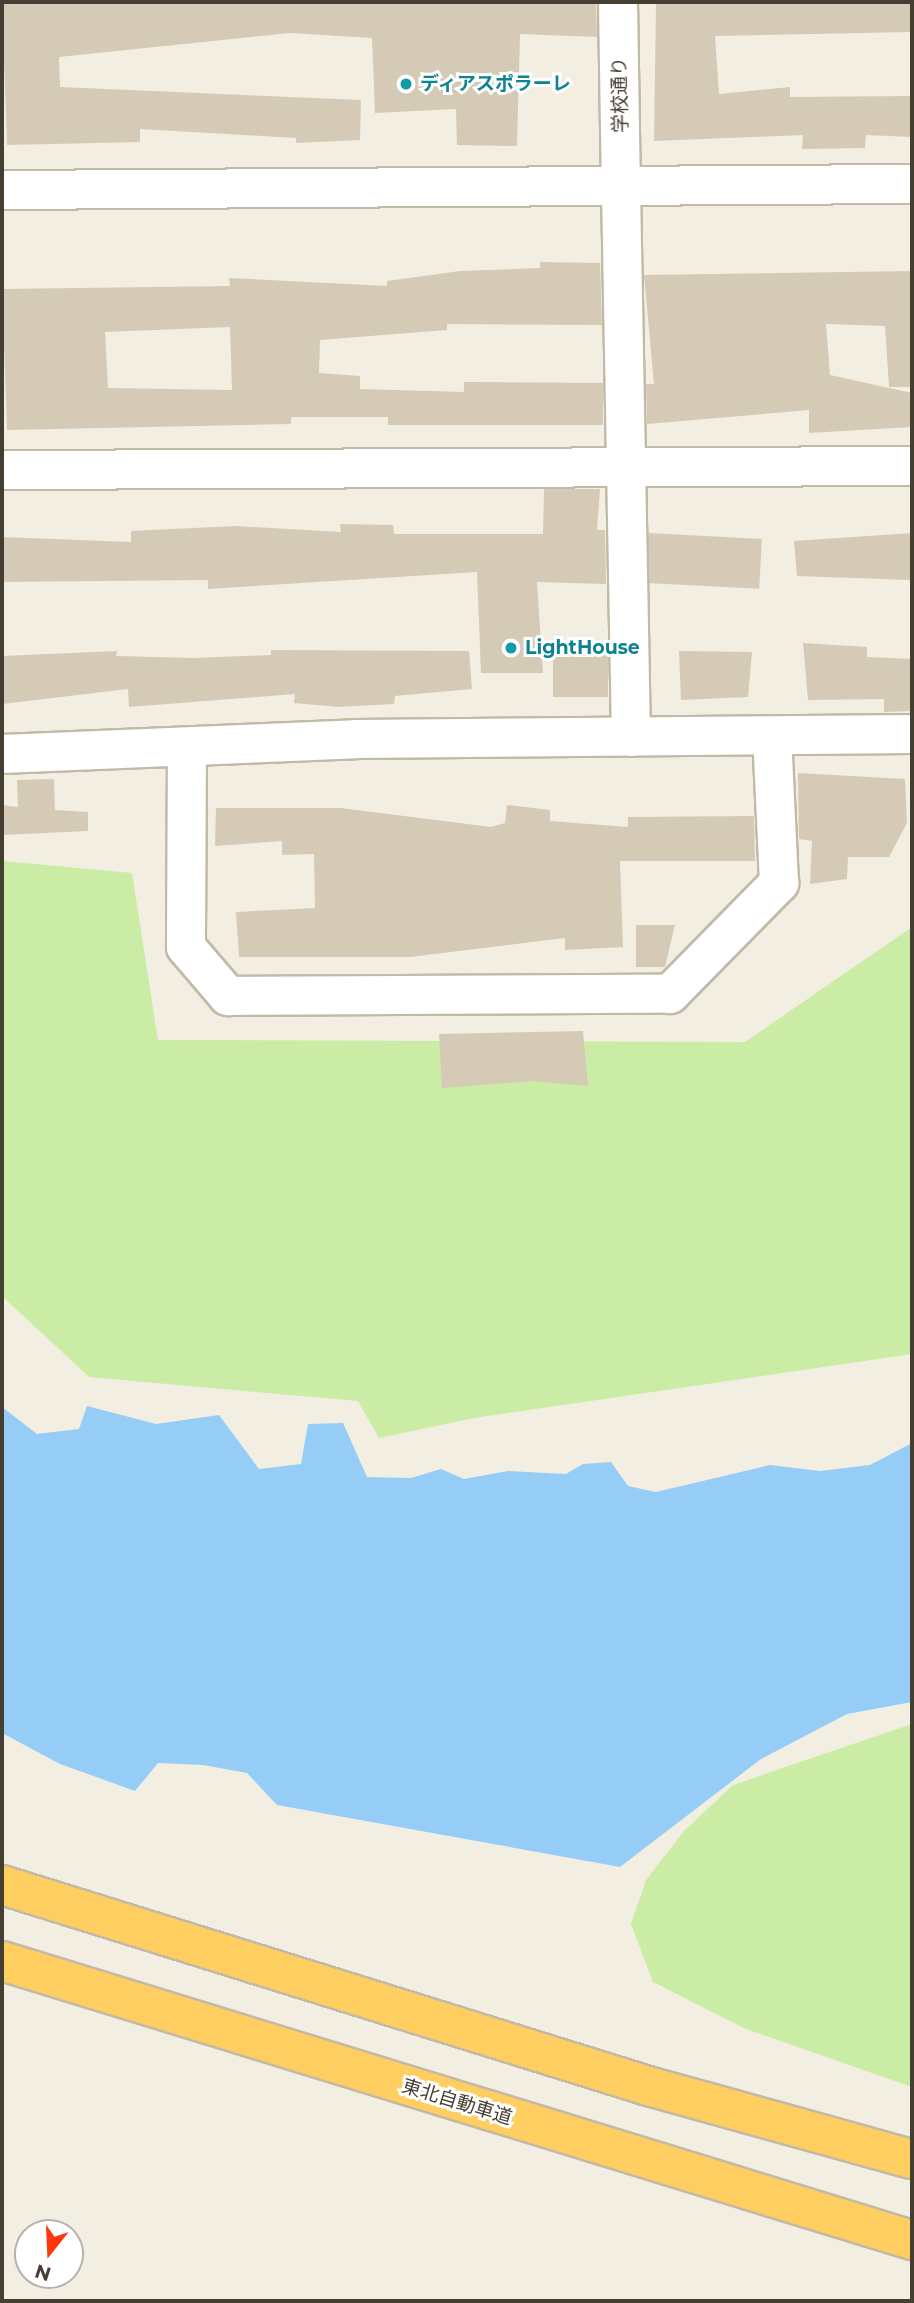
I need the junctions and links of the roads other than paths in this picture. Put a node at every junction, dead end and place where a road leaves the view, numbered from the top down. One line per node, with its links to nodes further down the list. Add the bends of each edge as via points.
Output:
1 (618, 2): 3 (street, 学校通り)
2 (912, 184): 3 (street)
3 (621, 188): 4 (street); 5 (street, 学校通り)
4 (2, 190)
5 (628, 465): 6 (street); 7 (street); 10 (street, 学校通り)
6 (912, 466)
7 (2, 470)
8 (912, 734): 9 (street)
9 (772, 736): 10 (street); 11 (street, via 779,883 670,994 228,996 186,947)
10 (631, 737): 11 (street)
11 (187, 747): 12 (street)
12 (2, 754)
13 (2, 1885): 15 (highway, via 648,2085)
14 (2, 1961): 16 (highway, 東北自動車道)
15 (912, 2159)
16 (912, 2240)

